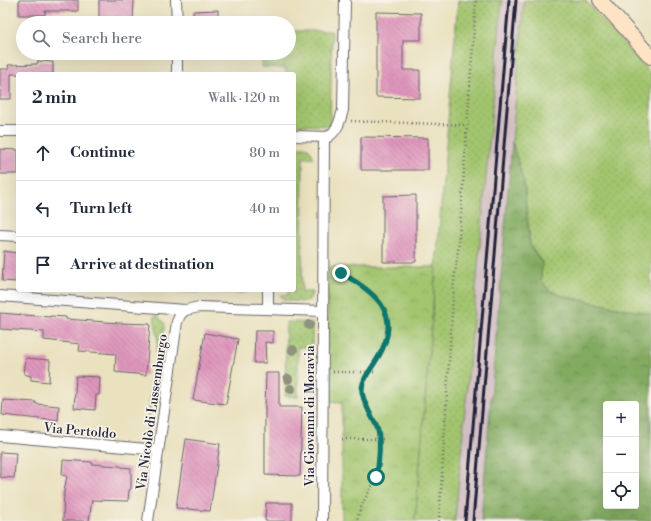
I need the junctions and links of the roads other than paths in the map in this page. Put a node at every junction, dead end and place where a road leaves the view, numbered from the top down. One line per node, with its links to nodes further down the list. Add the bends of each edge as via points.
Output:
1 (176, 0): 4 (street)
2 (345, 0): 11 (street, via 343,110 338,127 332,134)
3 (600, 0): 5 (street)
4 (177, 16)
5 (651, 56)
6 (177, 60): 7 (street)
7 (177, 72)
8 (0, 131): 9 (street)
9 (16, 131)
10 (296, 136): 11 (street)
11 (324, 137): 18 (street, Via Giovanni di Moravia)
12 (0, 235): 13 (street)
13 (16, 236)
14 (268, 292): 16 (street)
15 (0, 296): 17 (street)
16 (268, 309): 17 (street, via 199,307); 18 (street)
17 (185, 310): 20 (street, Via Nicolò di Lussemburgo, via 177,322)
18 (323, 311): 22 (street, Via Giovanni di Moravia)
19 (0, 436): 20 (street, Via Pertoldo)
20 (158, 450): 21 (street, Via Nicolò di Lussemburgo)
21 (148, 521)
22 (322, 521)

